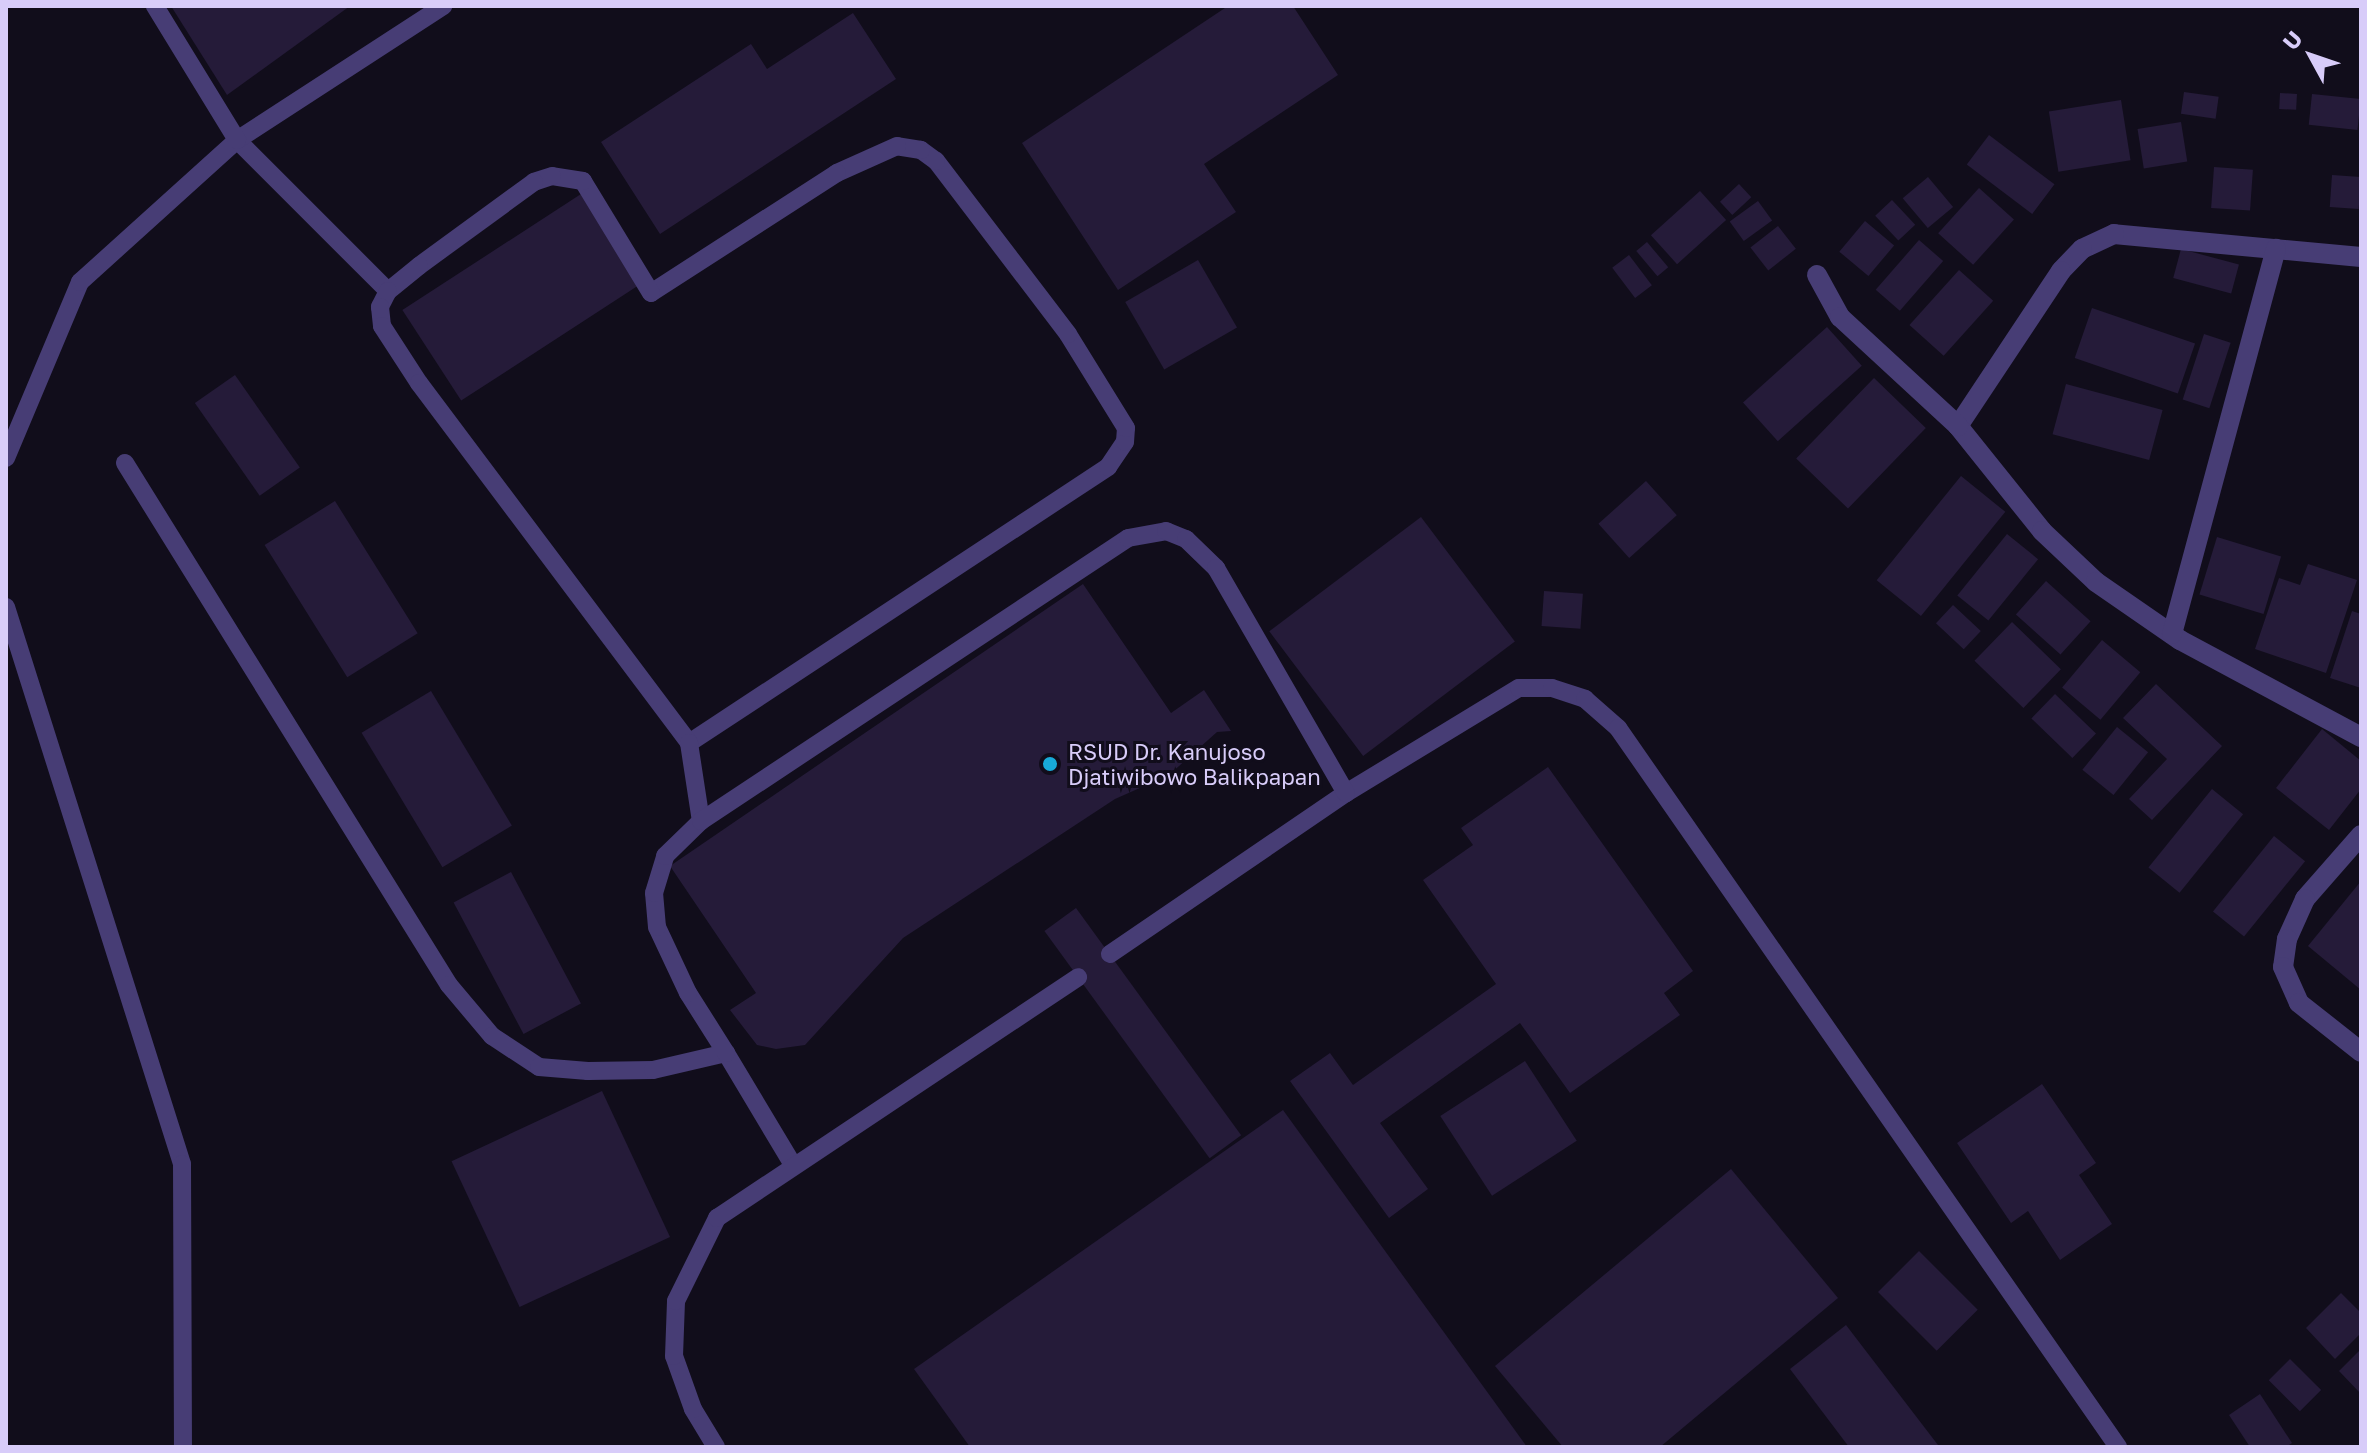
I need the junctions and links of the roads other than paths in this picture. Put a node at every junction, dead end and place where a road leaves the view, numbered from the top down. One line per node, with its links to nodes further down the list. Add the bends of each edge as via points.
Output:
1 (155, 6): 3 (lane)
2 (443, 6): 3 (lane)
3 (237, 140): 7 (lane); 9 (lane, via 80,282)
4 (2276, 249): 5 (street); 8 (street, via 2114,234 2082,249 2032,310); 12 (street)
5 (2361, 257)
6 (1817, 275): 8 (street, via 1840,317)
7 (388, 291): 14 (lane, via 380,307 382,326 395,348); 14 (lane, via 534,182 568,175 583,181 651,293 837,173 897,146 921,150 936,161 1068,334 1126,428 1125,442 1108,467)
8 (1958, 426): 12 (street, via 2042,531 2096,582)
9 (6, 458)
10 (125, 463): 21 (lane, via 449,985 492,1036 539,1067 588,1071 653,1070)
11 (6, 607): 23 (lane, via 182,1164)
12 (2172, 634): 13 (street)
13 (2361, 737)
14 (689, 743): 16 (lane)
15 (1346, 793): 16 (lane, via 1216,568 1186,539 1147,531 1128,538); 18 (lane); 25 (lane, via 1519,688 1552,688 1585,699 1618,728)
16 (701, 821): 21 (lane, via 665,856 657,874 657,927 688,993)
17 (2361, 835): 20 (street, via 2305,899 2287,939 2283,967 2299,1003)
18 (1110, 954)
19 (1078, 977): 22 (lane)
20 (2361, 1052)
21 (726, 1053): 22 (lane)
22 (793, 1165): 24 (lane, via 717,1218 676,1301 674,1356 693,1409)
23 (183, 1447)
24 (716, 1447)
25 (2118, 1447)

